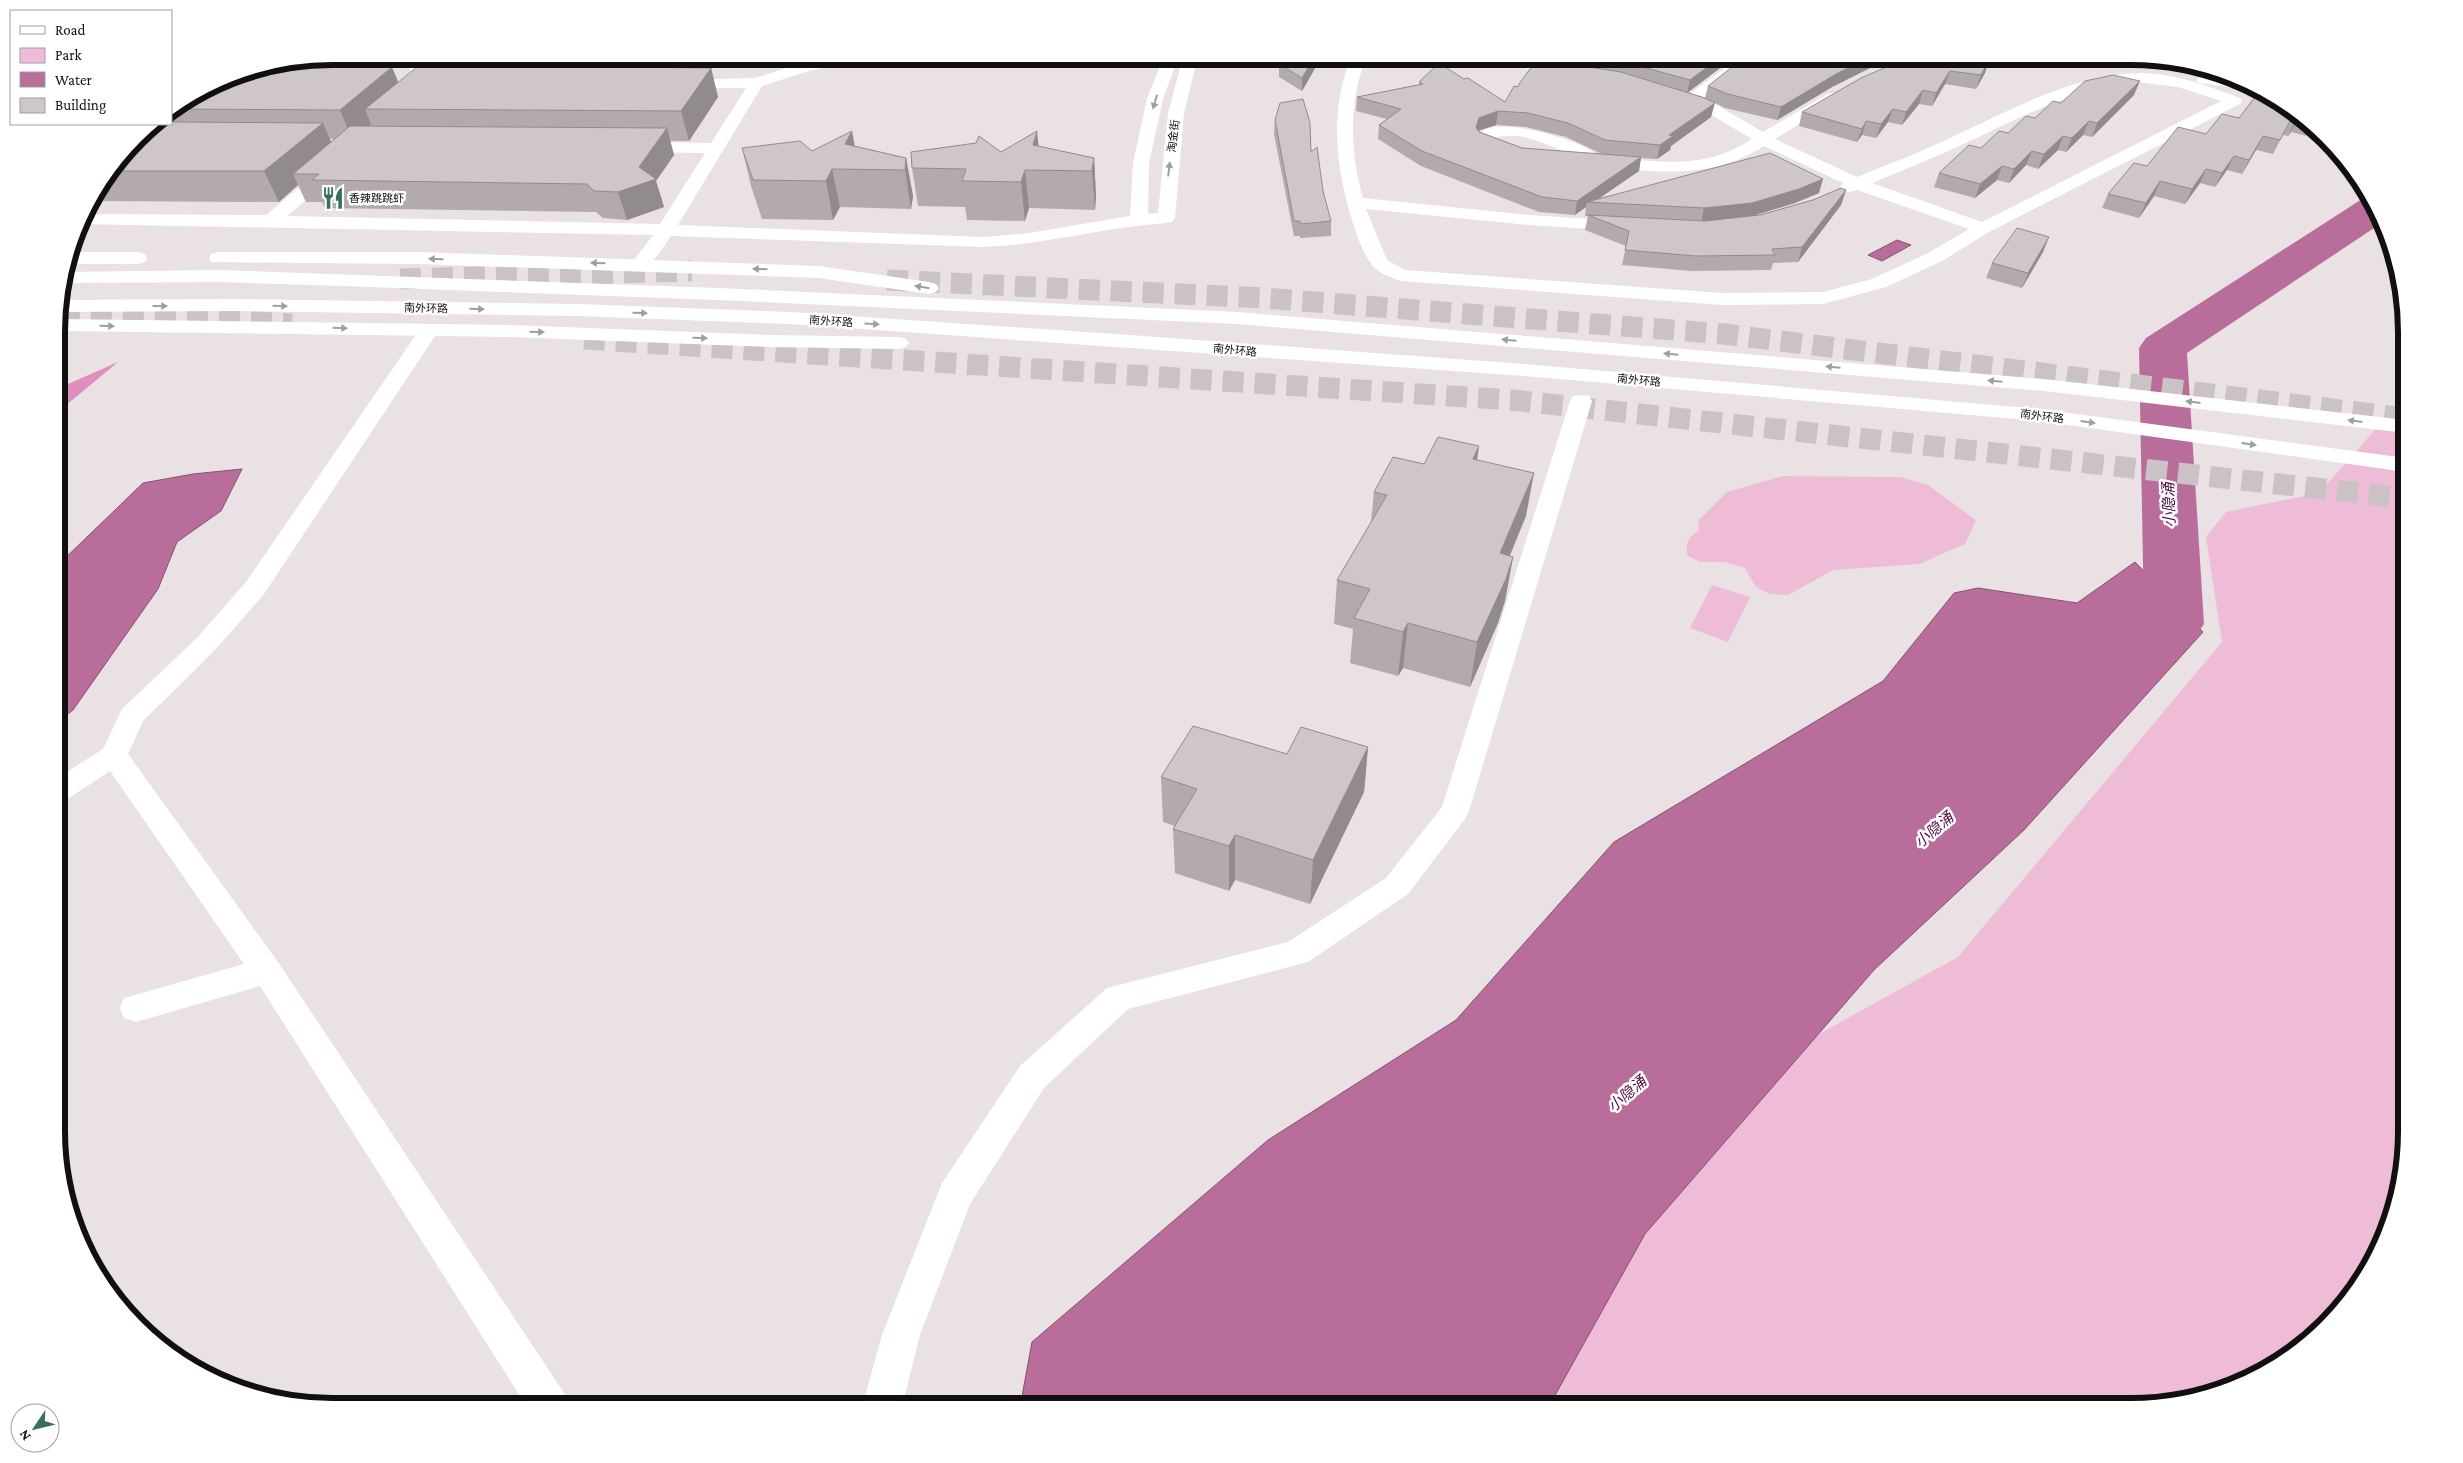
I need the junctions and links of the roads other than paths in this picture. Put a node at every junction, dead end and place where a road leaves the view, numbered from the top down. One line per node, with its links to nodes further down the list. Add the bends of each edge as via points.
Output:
1 (414, 65): 15 (main road)
2 (815, 65): 13 (main road)
3 (1168, 65): 33 (main road, one-way to 33, via 1155,99 1141,163)
4 (1188, 65): 33 (main road, 淘金街, one-way to 4, via 1166,218 1176,113)
5 (1355, 65): 32 (main road, via 1348,103 1346,162)
6 (1531, 65): 9 (main road)
7 (1737, 65): 20 (main road)
8 (314, 66): 11 (main road)
9 (1587, 74)
10 (2144, 78): 14 (main road); 21 (main road, via 2202,88); 30 (main road, via 2067,90)
11 (256, 79)
12 (658, 83): 13 (main road)
13 (756, 83): 25 (main road)
14 (2227, 83)
15 (428, 85): 16 (main road); 22 (main road)
16 (447, 85)
17 (1850, 87): 23 (main road, via 1782,126)
18 (2250, 92): 21 (main road)
19 (1664, 93): 20 (main road)
20 (1690, 101): 23 (main road, via 1709,107)
21 (2234, 101): 37 (main road)
22 (400, 110)
23 (1765, 140): 29 (main road, via 1725,160 1684,166 1650,167); 30 (main road)
24 (617, 147): 25 (main road)
25 (716, 148): 38 (main road)
26 (1523, 156): 29 (main road, via 1494,147 1484,141 1485,135 1493,131 1530,135)
27 (345, 158): 35 (main road)
28 (1552, 158): 29 (main road)
29 (1600, 161)
30 (1858, 184): 31 (main road); 37 (main road)
31 (1834, 194)
32 (1356, 202): 36 (main road, via 1528,220); 37 (main road, via 1360,221 1379,263 1401,275 1722,299 1823,298 1861,288 1934,257)
33 (1139, 218): 38 (main road, via 1040,238 985,242)
34 (90, 219): 35 (main road)
35 (271, 220): 38 (main road)
36 (1638, 227)
37 (1983, 228)
38 (666, 230): 42 (main road)
39 (75, 258): 40 (main road)
40 (160, 258)
41 (200, 258): 42 (main road, one-way to 41, via 419,258)
42 (640, 264): 45 (main road, one-way to 42, via 819,272)
43 (70, 278): 45 (main road, 南外环路, via 218,276)
44 (66, 306): 48 (main road, 南外环路, one-way to 48, via 577,310 792,318)
45 (1074, 310): 50 (main road, 南外环路, one-way to 45, via 2044,384 1238,318)
46 (65, 325): 47 (main road, one-way to 47)
47 (428, 330): 48 (main road, one-way to 48, via 1031,346); 52 (main road, via 255,588 206,644 132,716)
48 (1144, 342): 51 (main road, 南外环路, one-way to 51, via 1534,371 2039,415)
49 (1581, 401): 57 (main road, via 1455,811 1397,886 1296,953 1118,998 1032,1077 955,1195 901,1335)
50 (2398, 426)
51 (2398, 464)
52 (114, 756): 53 (main road); 54 (main road)
53 (65, 787)
54 (267, 971): 55 (main road); 56 (main road)
55 (136, 1008)
56 (544, 1398)
57 (884, 1398)

